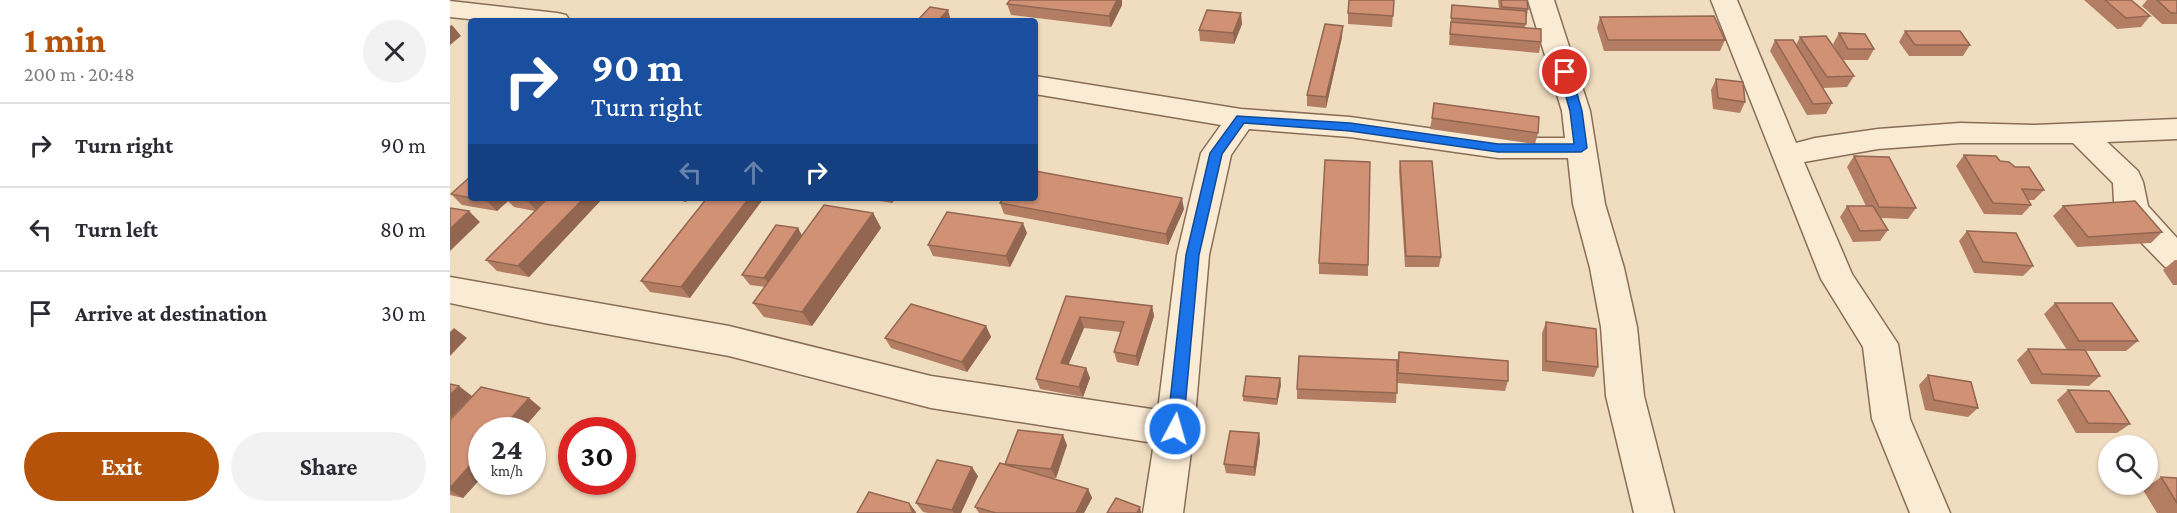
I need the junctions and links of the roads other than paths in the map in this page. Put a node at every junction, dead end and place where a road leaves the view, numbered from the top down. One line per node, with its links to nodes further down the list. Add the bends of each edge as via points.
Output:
1 (1541, 0): 9 (street, via 1576,111)
2 (1724, 0): 10 (street)
3 (450, 9): 4 (street)
4 (530, 18)
5 (1038, 85): 6 (street)
6 (1241, 119): 9 (street, via 1350,127 1498,148); 13 (street, via 1216,153 1193,255)
7 (2177, 129): 8 (street)
8 (2081, 134): 10 (street, via 1959,133 1878,139); 11 (street, via 2127,179 2129,200 2140,220)
9 (1581, 148): 15 (street, via 1589,204 1619,327 1625,396)
10 (1789, 156): 16 (street, via 1838,279 1880,344 1891,418)
11 (2177, 258)
12 (450, 290): 13 (street, via 729,341 931,392)
13 (1175, 429): 14 (street)
14 (1163, 513)
15 (1654, 513)
16 (1930, 513)

